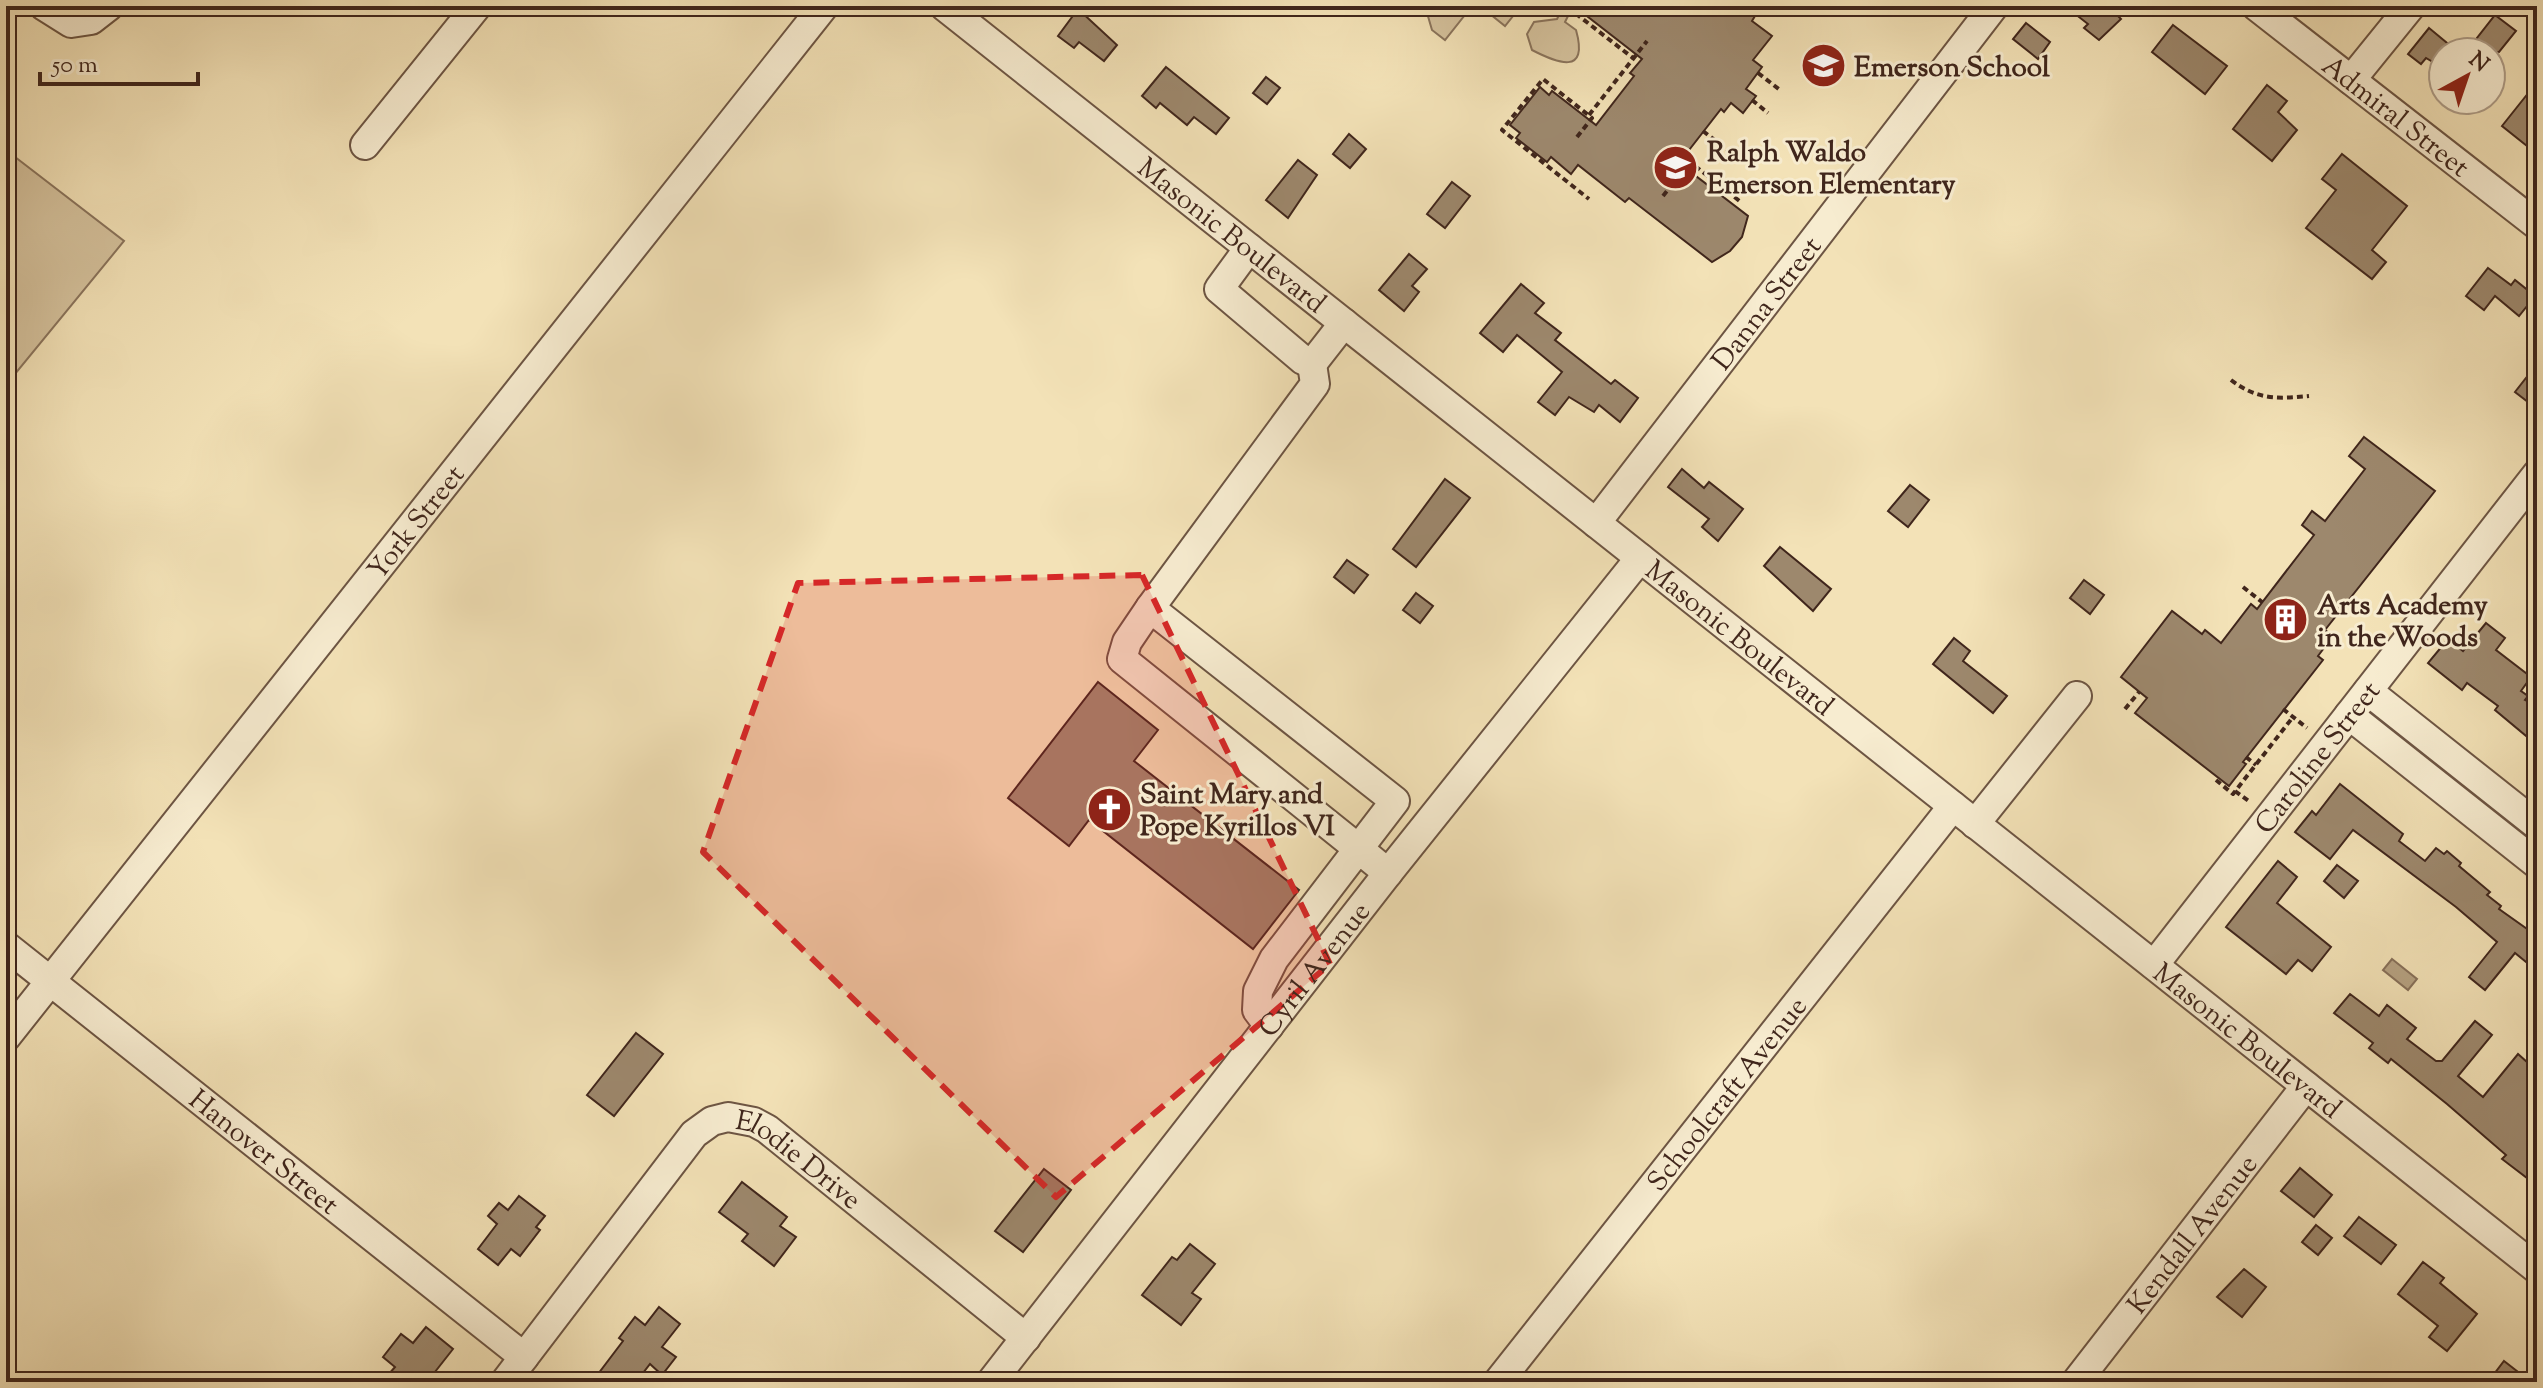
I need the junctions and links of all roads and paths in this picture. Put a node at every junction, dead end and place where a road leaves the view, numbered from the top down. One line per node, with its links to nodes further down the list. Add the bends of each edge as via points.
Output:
1 (44, 6): 9 (street, via 71,23)
2 (477, 6): 20 (street)
3 (824, 6): 58 (street, York Street)
4 (944, 6): 26 (street, Masonic Boulevard)
5 (1581, 6): 11 (path, via 1575,13)
6 (1994, 6): 32 (street, Danna Street)
7 (2256, 6): 13 (street, Admiral Street)
8 (2411, 6): 13 (street)
9 (100, 13)
10 (1647, 41): 11 (path)
11 (1633, 58): 17 (path)
12 (1758, 73): 14 (path)
13 (2351, 80): 25 (street, Admiral Street)
14 (1780, 90)
15 (1752, 100): 16 (path)
16 (1768, 113)
17 (1589, 115): 19 (path, via 1592,118); 23 (path, via 1543,79 1502,130)
18 (1703, 131): 21 (path)
19 (1577, 137)
20 (365, 145)
21 (1731, 153)
22 (1663, 196): 24 (path, via 1690,162)
23 (1589, 199)
24 (1742, 203)
25 (2537, 225)
26 (1249, 248): 27 (street, Masonic Boulevard); 28 (street, via 1219,289)
27 (1344, 323): 28 (street); 32 (street, Masonic Boulevard)
28 (1312, 364): 36 (street, via 1315,384)
29 (2231, 380): 30 (path, via 2271,399)
30 (2309, 396)
31 (2537, 474): 37 (street, Caroline Street)
32 (1596, 523): 33 (street, Masonic Boulevard)
33 (1640, 558): 50 (street, Masonic Boulevard); 55 (street, Cyril Avenue)
34 (2243, 587): 35 (path)
35 (2262, 602)
36 (1150, 608): 53 (street, via 1122,659); 53 (street, via 1395,801)
37 (2368, 691): 42 (street, Caroline Street); 52 (street)
38 (2139, 692): 40 (path)
39 (2077, 696): 51 (street)
40 (2125, 709)
41 (2283, 709): 43 (path)
42 (2349, 715): 54 (street); 57 (street, Caroline Street)
43 (2293, 717): 44 (path); 46 (path)
44 (2307, 728)
45 (2246, 757): 46 (path)
46 (2256, 765): 48 (path)
47 (2216, 780): 48 (path)
48 (2235, 791): 49 (path)
49 (2250, 802)
50 (1953, 806): 51 (street, Masonic Boulevard); 67 (street, Schoolcraft Avenue)
51 (1975, 824): 57 (street, Masonic Boulevard)
52 (2537, 825)
53 (1360, 850): 55 (street); 59 (street, via 1274,959 1258,991 1257,1010)
54 (2537, 864)
55 (1388, 873): 59 (street, Cyril Avenue)
56 (6, 946): 58 (street, Hanover Street)
57 (2154, 965): 61 (street, Masonic Boulevard)
58 (50, 981): 60 (street, York Street); 64 (street, Hanover Street)
59 (1269, 1026): 63 (street, Cyril Avenue)
60 (6, 1037)
61 (2306, 1086): 62 (street, Masonic Boulevard); 68 (street, Kendall Avenue)
62 (2537, 1269)
63 (1026, 1338): 64 (street, Elodie Drive, via 767,1129 728,1117 712,1121 675,1155); 66 (street, Cyril Avenue)
64 (524, 1357): 65 (street, Elodie Drive)
65 (505, 1382)
66 (991, 1382)
67 (1498, 1382)
68 (2076, 1382)

